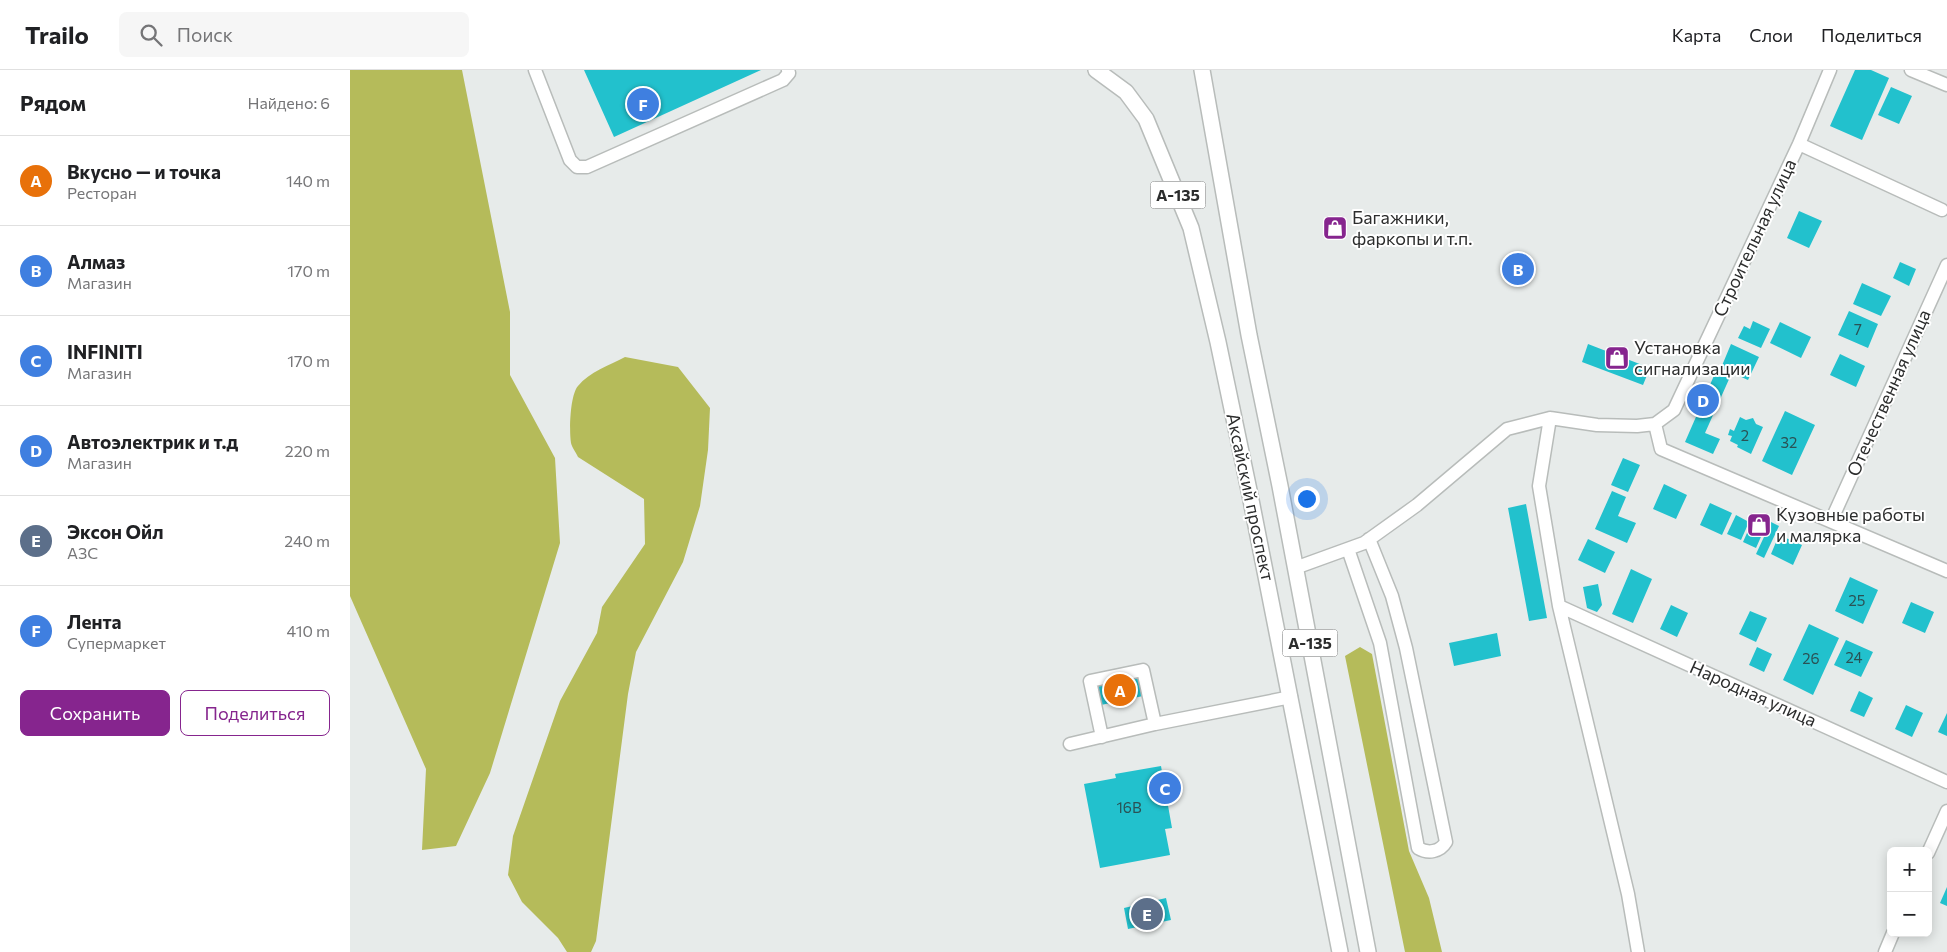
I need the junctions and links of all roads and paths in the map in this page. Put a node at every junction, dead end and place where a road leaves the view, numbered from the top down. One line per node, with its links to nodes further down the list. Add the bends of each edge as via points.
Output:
1 (535, 70): 2 (street, via 570,160 577,167 587,167 783,80)
2 (788, 70)
3 (1096, 70): 19 (main road, Аксайский проспект / А-135, via 1126,92 1146,119 1191,228 1218,342)
4 (1202, 70): 16 (main road, Аксайский проспект / А-135)
5 (1830, 70): 8 (street, Строительная улица)
6 (1911, 70): 7 (street)
7 (1947, 85)
8 (1799, 144): 9 (street); 12 (street, Строительная улица, via 1674,410)
9 (1942, 210)
10 (1947, 265): 13 (street, Отечественная улица)
11 (1550, 418): 12 (street, via 1597,425); 14 (street, via 1507,429 1417,505); 18 (street, via 1539,486)
12 (1655, 424): 13 (street, via 1661,449)
13 (1831, 522): 17 (street)
14 (1369, 539): 15 (street); 15 (street, via 1392,596 1406,648 1446,842 1433,851 1418,848 1380,643)
15 (1348, 549): 16 (street)
16 (1295, 568): 28 (main road, Аксайский проспект / А-135)
17 (1947, 571)
18 (1559, 606): 23 (street, Народная улица); 29 (street, via 1628,894)
19 (1291, 697): 20 (street); 27 (main road, Аксайский проспект / А-135)
20 (1155, 724): 21 (street); 21 (street, via 1143,670 1090,682)
21 (1102, 737): 22 (street)
22 (1070, 744)
23 (1947, 782)
24 (1947, 811): 25 (street)
25 (1931, 847)
26 (1891, 937): 30 (street)
27 (1340, 952)
28 (1368, 952)
29 (1638, 952)
30 (1885, 952)

